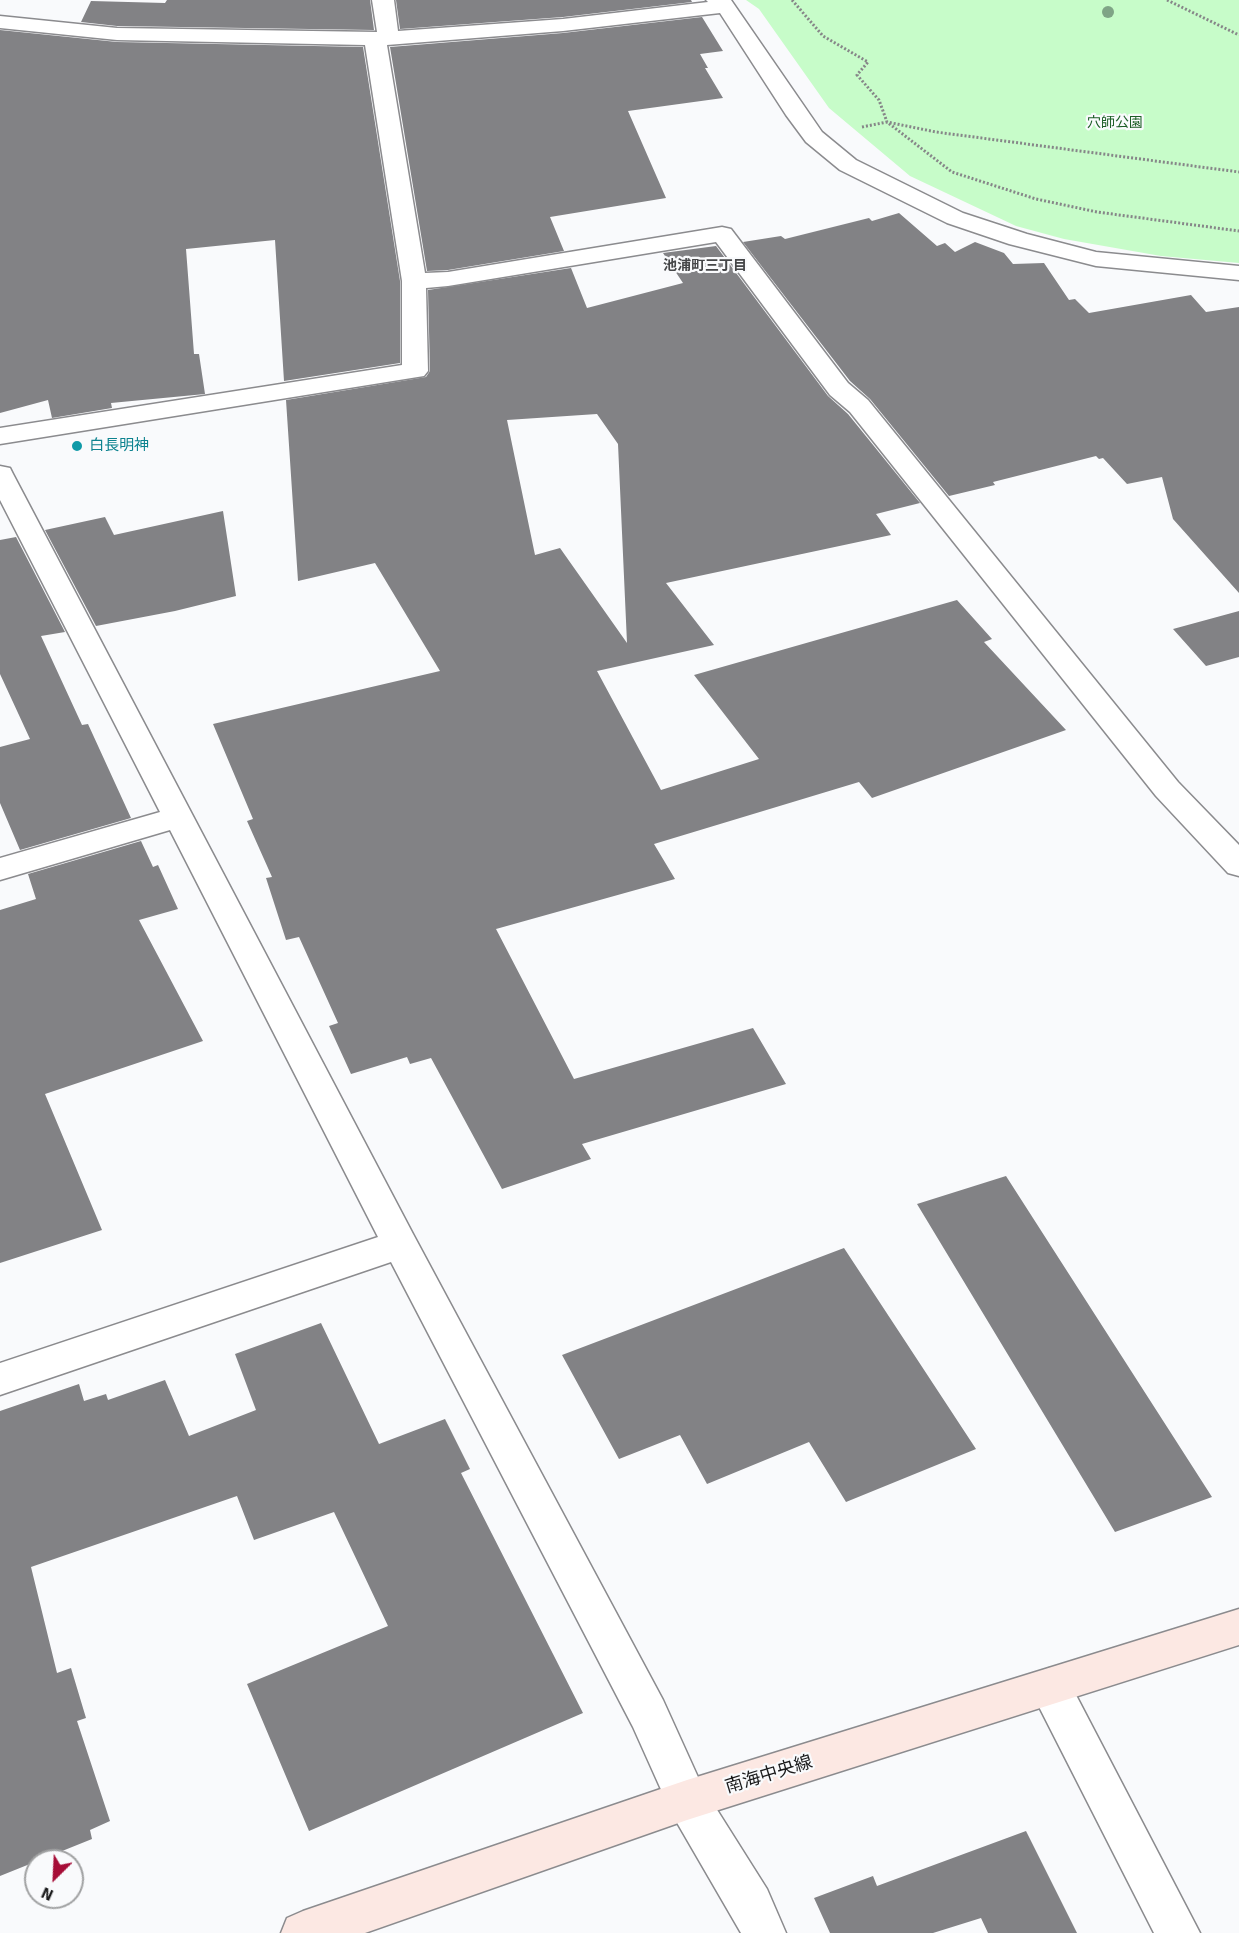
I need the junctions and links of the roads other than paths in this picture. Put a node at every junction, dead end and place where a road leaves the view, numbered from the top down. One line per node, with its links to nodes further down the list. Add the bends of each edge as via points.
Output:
1 (383, 0): 5 (street)
2 (722, 3): 5 (street, via 563,25); 6 (street, via 814,137 848,165 955,218 1018,239 1096,259)
3 (17, 7): 4 (street)
4 (0, 22): 5 (street, via 117,34)
5 (382, 38): 7 (street)
6 (1239, 273)
7 (414, 281): 8 (street, via 415,370); 11 (street, via 448,279 722,234 839,389 859,406 1167,789)
8 (0, 436)
9 (0, 474): 10 (street)
10 (178, 817): 12 (street); 13 (street)
11 (1239, 865)
12 (0, 869)
13 (400, 1244): 14 (street); 17 (street, via 648,1714)
14 (0, 1379)
15 (1239, 1627): 16 (street, 南海中央線)
16 (1050, 1687): 17 (street, 南海中央線); 20 (street)
17 (687, 1800): 18 (street, 南海中央線); 19 (street, via 751,1904)
18 (303, 1933)
19 (764, 1933)
20 (1178, 1933)

